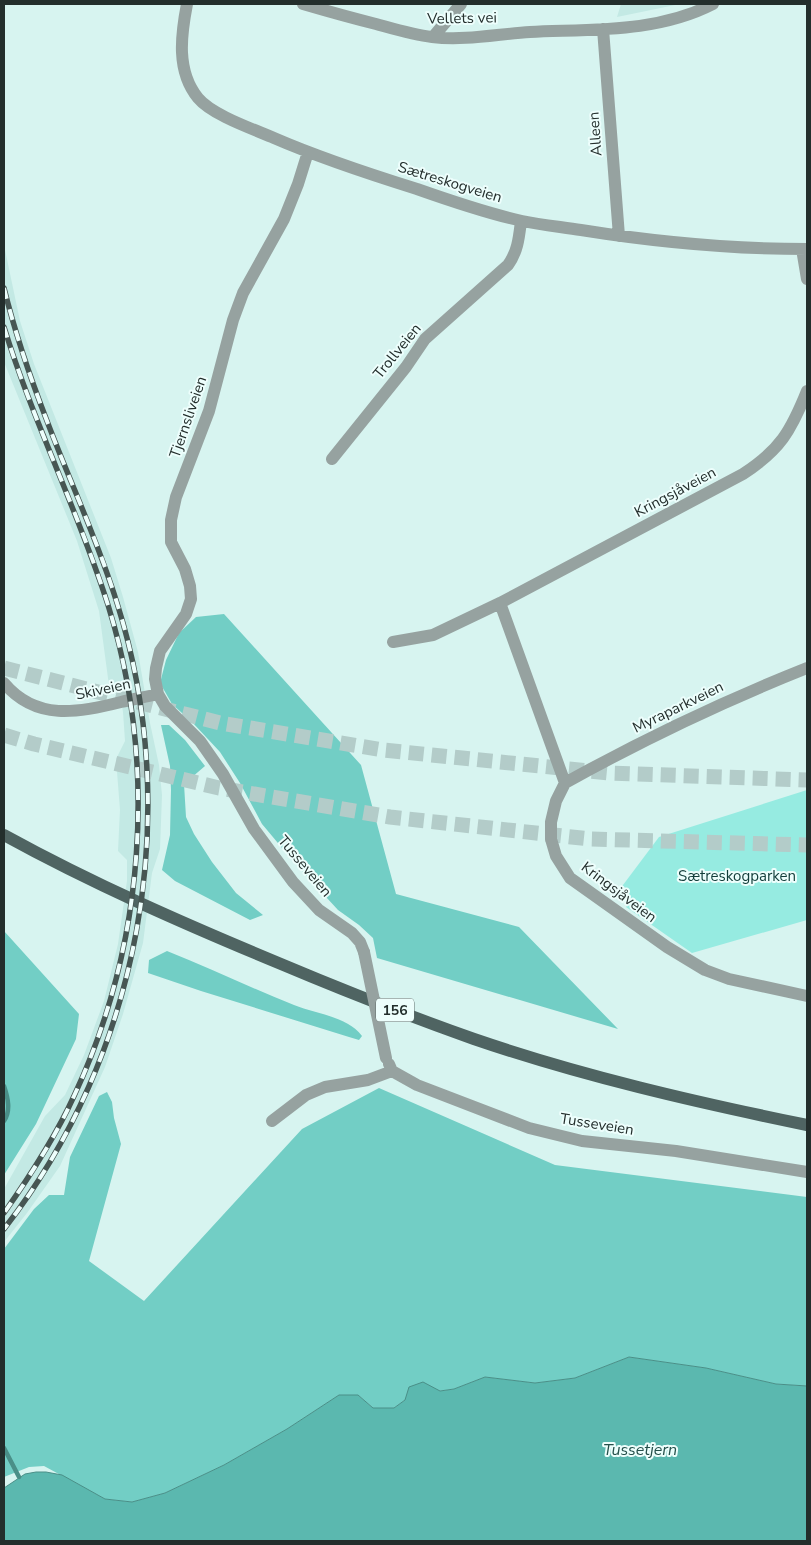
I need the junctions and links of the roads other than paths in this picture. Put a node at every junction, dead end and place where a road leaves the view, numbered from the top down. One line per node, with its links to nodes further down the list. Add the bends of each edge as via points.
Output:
1 (187, 4): 7 (street, Sætreskogveien, via 181,54 185,74 199,99 224,116)
2 (303, 4): 6 (street, Vellets vei)
3 (460, 4): 6 (street)
4 (713, 4): 5 (street, Vellets vei, via 681,18)
5 (603, 29): 6 (street, Vellets vei); 9 (street, Alleen)
6 (433, 37)
7 (308, 152): 8 (street, Sætreskogveien); 18 (street, Tjernsliveien, via 284,218 233,320 209,412 176,497 171,542 185,569 191,599 186,614 160,651 156,674)
8 (521, 221): 9 (street, Sætreskogveien); 13 (street, Trollveien, via 514,257 508,265 425,339)
9 (619, 236): 10 (street, Sætreskogveien, via 725,248)
10 (805, 249): 11 (street)
11 (807, 278)
12 (807, 391): 14 (street, Kringsjåveien, via 796,420 782,441 760,463)
13 (332, 459)
14 (500, 603): 15 (street, Kringsjåveien, via 433,636); 19 (street)
15 (393, 642)
16 (807, 668): 19 (street, Myraparkveien, via 672,726)
17 (4, 683): 18 (street, Skiveien, via 24,702 49,711 93,709)
18 (158, 694): 22 (street, Tusseveien, bridge, via 165,706 200,741 254,829 294,882 319,910 352,932 360,942 386,1058)
19 (565, 783): 21 (street, Kringsjåveien, via 556,801 551,839 556,856 570,878 659,942 705,970 729,979)
20 (4, 835): 24 (main road, 156, via 103,886 236,946 465,1036 639,1086)
21 (807, 996)
22 (392, 1071): 23 (street, via 368,1080 325,1087 306,1095); 25 (street, Tusseveien, via 418,1085 529,1128 582,1141 676,1151)
23 (272, 1121)
24 (807, 1124)
25 (807, 1172)

